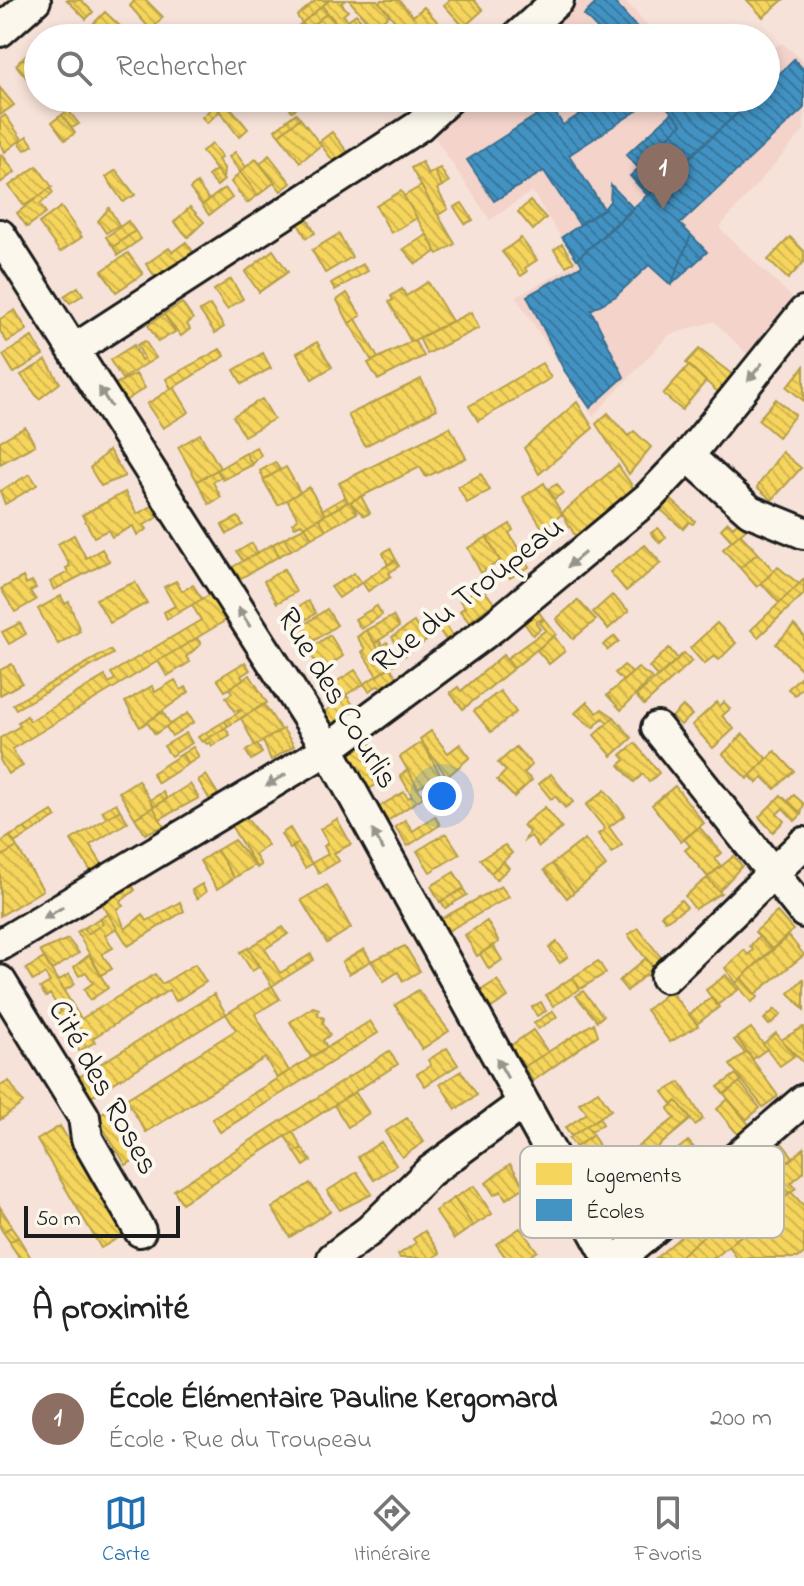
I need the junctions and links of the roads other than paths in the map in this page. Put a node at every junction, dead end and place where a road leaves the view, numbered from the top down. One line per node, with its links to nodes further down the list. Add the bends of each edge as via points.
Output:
1 (35, 0): 4 (street)
2 (558, 0): 3 (street)
3 (531, 24)
4 (0, 31)
5 (434, 112): 8 (street)
6 (0, 235): 8 (street, Rue des Courlis)
7 (804, 312): 9 (street, Rue du Troupeau, one-way to 9)
8 (75, 349): 12 (street, Rue des Courlis, one-way to 8)
9 (688, 456): 10 (street, via 750,511); 12 (street, Rue du Troupeau, one-way to 12, via 648,498 518,607)
10 (804, 533)
11 (657, 728): 14 (street)
12 (328, 749): 16 (street, Rue du Troupeau, one-way to 16); 20 (street, Rue des Courlis, one-way to 12)
13 (804, 843): 14 (street)
14 (774, 873): 15 (street); 17 (street)
15 (804, 912)
16 (0, 945)
17 (666, 977)
18 (0, 981): 23 (street, Cité des Roses, via 84,1117 87,1139)
19 (804, 1100): 22 (street)
20 (522, 1104): 21 (street, Rue des Courlis); 26 (street, via 429,1172)
21 (546, 1146)
22 (750, 1146)
23 (140, 1231)
24 (598, 1238): 27 (street, Rue des Courlis)
25 (643, 1238): 28 (street)
26 (333, 1258)
27 (609, 1258)
28 (620, 1258)

